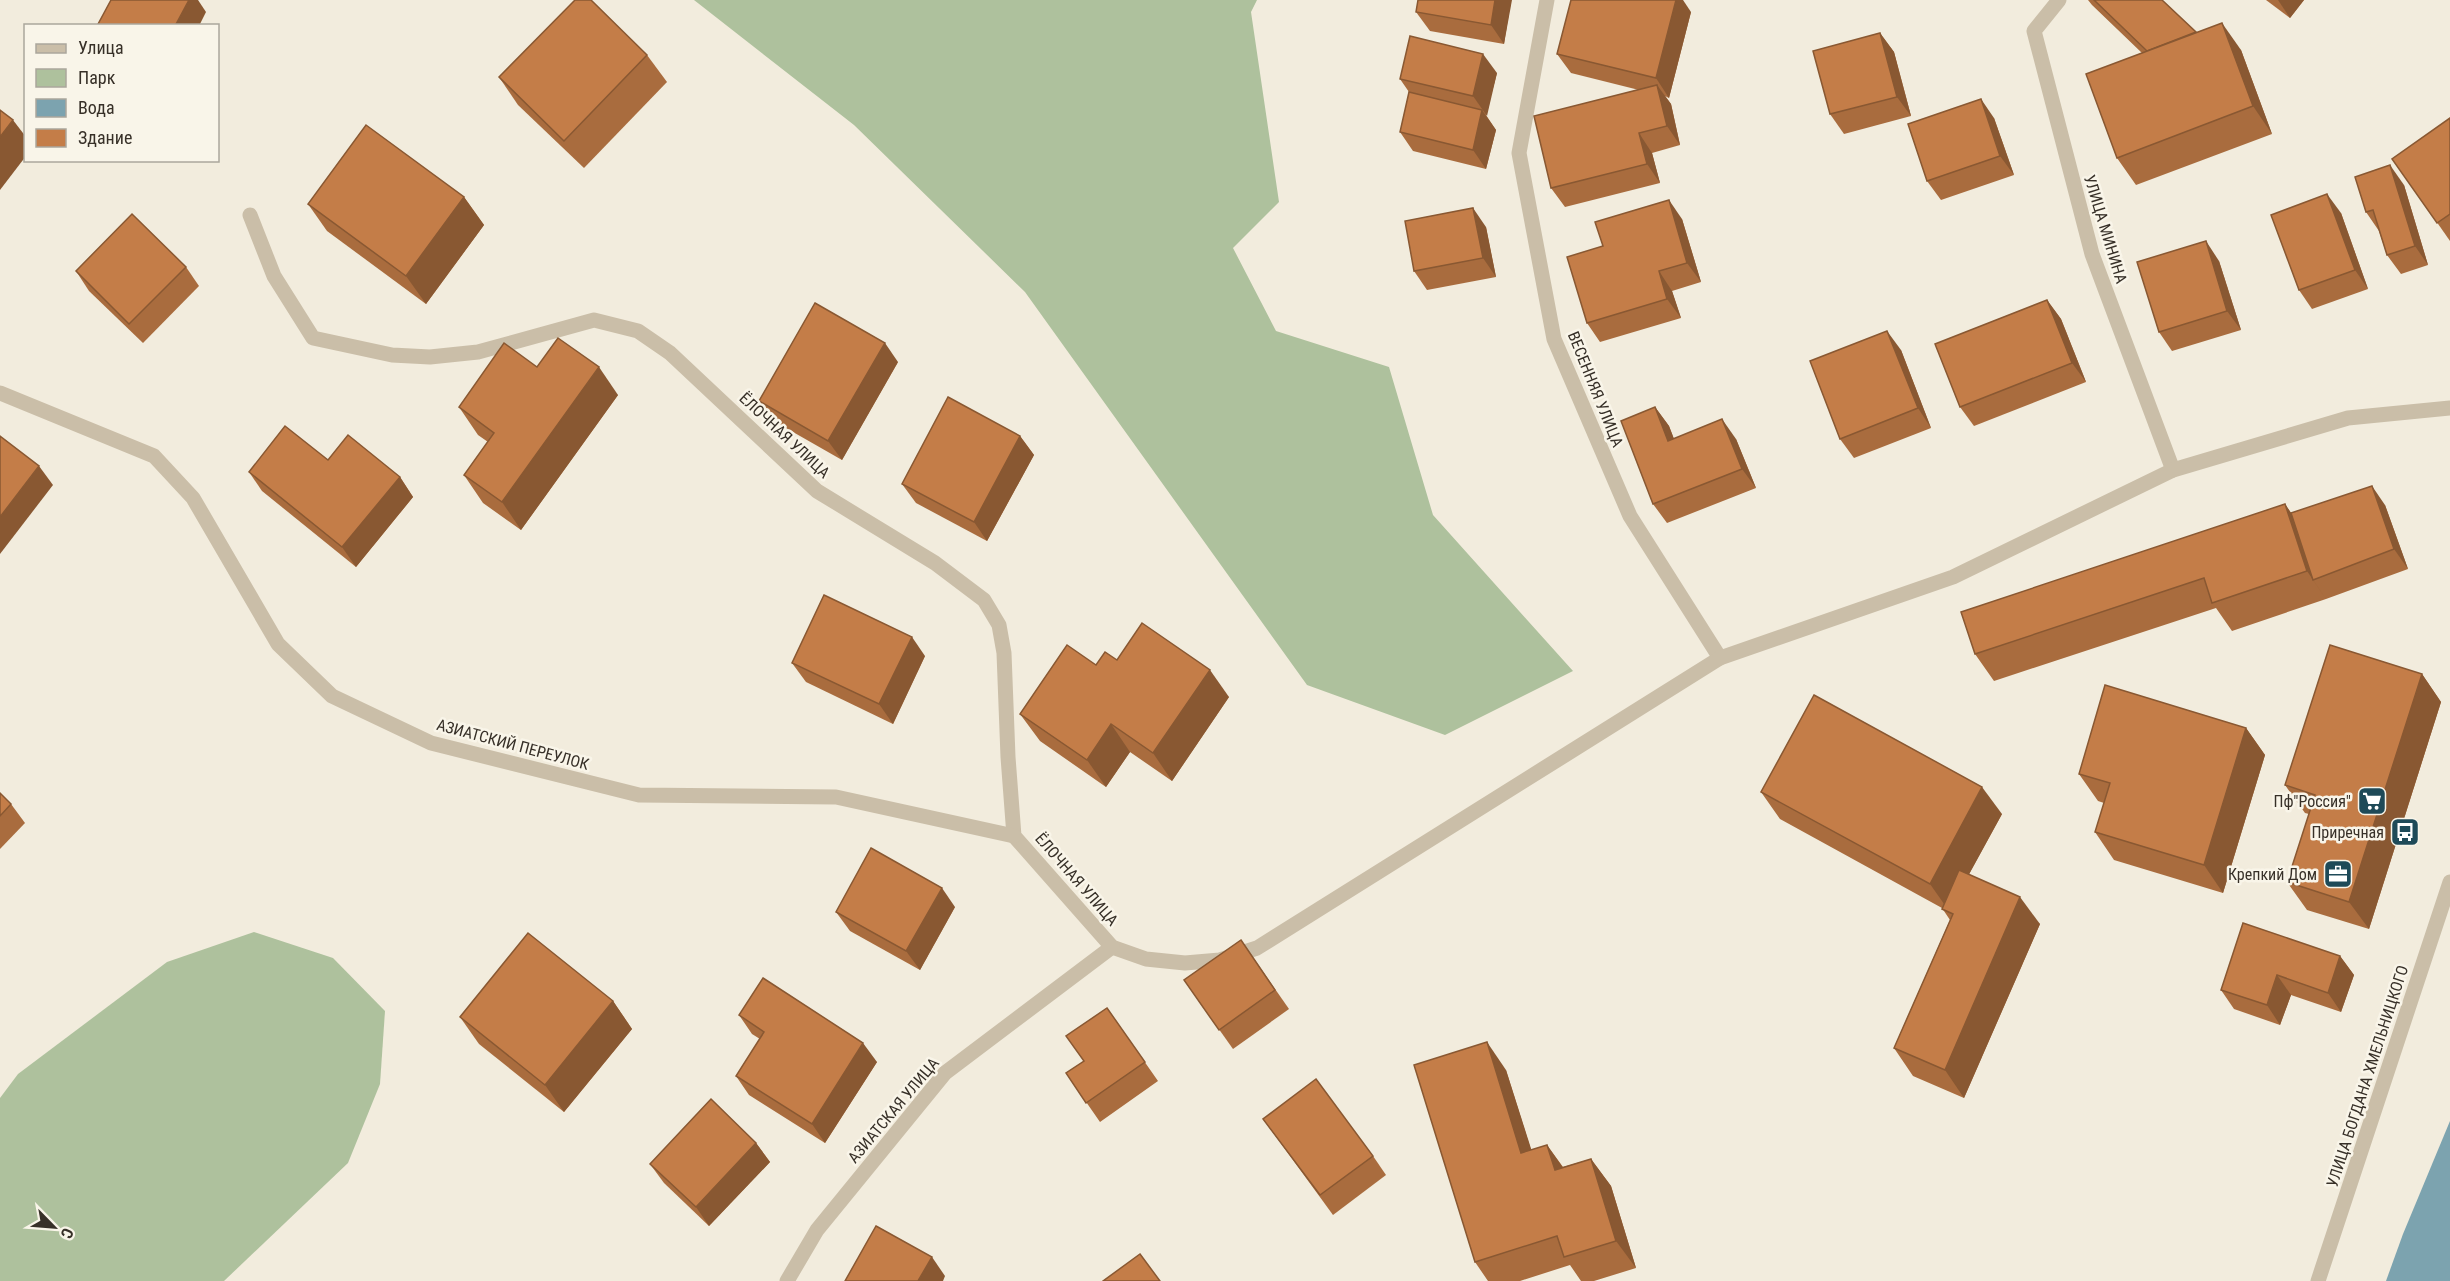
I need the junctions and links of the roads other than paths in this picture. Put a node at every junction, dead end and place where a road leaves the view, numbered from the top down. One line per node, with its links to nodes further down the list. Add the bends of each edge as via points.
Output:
1 (1547, 0): 7 (street, ВЕСЕННЯЯ УЛИЦА, via 1519,153 1554,339 1630,516)
2 (2060, 0): 6 (street, УЛИЦА МИНИНА, via 2034,31 2092,254)
3 (250, 215): 8 (street, ЁЛОЧНАЯ УЛИЦА, via 274,276 313,338 392,355 430,357 478,352 594,320 638,331 670,352 817,491 935,563 984,600 999,624 1004,653)
4 (0, 393): 8 (street, АЗИАТСКИЙ ПЕРЕУЛОК, via 154,456 193,498 278,644 332,696 431,743 639,795 836,797)
5 (2450, 408): 6 (street, via 2348,418)
6 (2174, 470): 7 (street, via 1953,577)
7 (1720, 658): 10 (street, via 1257,948 1220,960 1185,963 1146,959)
8 (1014, 836): 10 (street, ЁЛОЧНАЯ УЛИЦА)
9 (2450, 882): 12 (street, УЛИЦА БОГДАНА ХМЕЛЬНИЦКОГО)
10 (1112, 947): 11 (street, АЗИАТСКАЯ УЛИЦА, via 945,1073 817,1230)
11 (787, 1281)
12 (2318, 1281)

